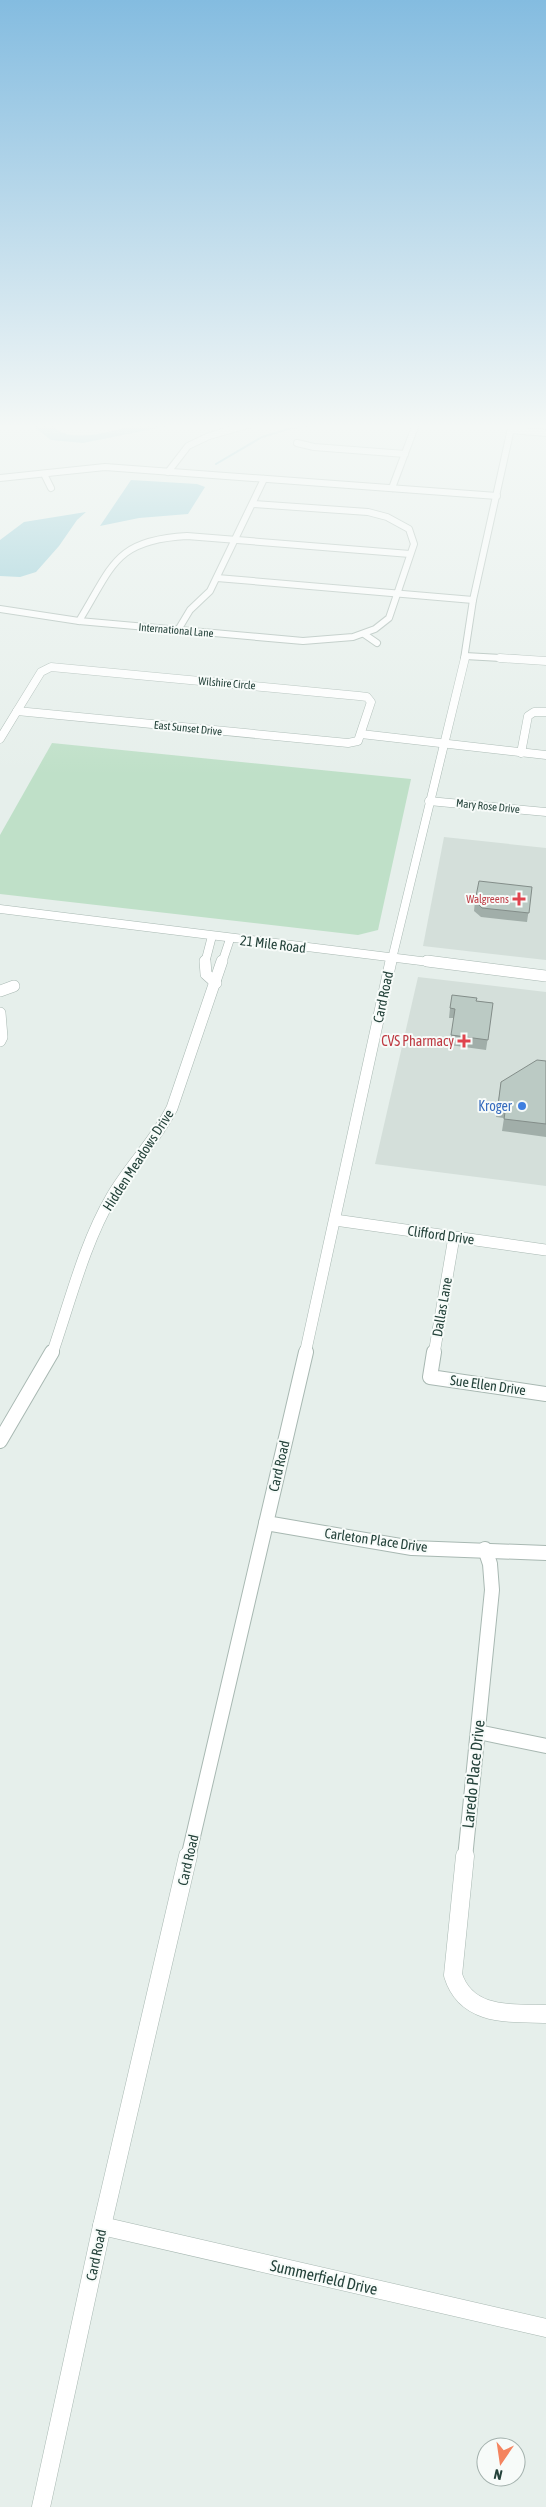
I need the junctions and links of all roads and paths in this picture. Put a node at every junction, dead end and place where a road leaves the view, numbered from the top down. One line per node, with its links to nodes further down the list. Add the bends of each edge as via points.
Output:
1 (151, 541): 11 (street, via 128,549 117,559)
2 (235, 541): 7 (street)
3 (247, 541): 6 (street)
4 (413, 541): 6 (street, International Lane)
5 (487, 541): 9 (street, Card Road)
6 (410, 554): 8 (street, International Lane)
7 (217, 578): 8 (street); 12 (street)
8 (397, 594): 9 (street); 13 (street, International Lane, via 389,618)
9 (473, 600): 15 (street, Card Road)
10 (0, 609): 11 (street, International Lane)
11 (79, 622): 12 (street, International Lane)
12 (178, 630): 13 (street, International Lane, via 303,641)
13 (364, 634): 14 (street)
14 (378, 644)
15 (465, 654): 16 (street); 21 (street, Card Road)
16 (546, 661)
17 (18, 711): 19 (street, East Sunset Drive, via 344,743); 19 (street, Wilshire Circle, via 41,672 57,667 364,696 371,702); 20 (street)
18 (546, 712): 22 (street, via 534,712 528,716)
19 (360, 737): 21 (street, East Sunset Drive)
20 (0, 739)
21 (441, 746): 22 (street, East Sunset Drive, via 471,752); 24 (street, Card Road)
22 (521, 753): 23 (street, East Sunset Drive)
23 (546, 755)
24 (430, 801): 25 (street, Mary Rose Drive); 29 (street, Card Road)
25 (546, 812)
26 (0, 909): 27 (street, 21 Mile Road)
27 (212, 936): 28 (street, 21 Mile Road); 31 (street, via 206,974)
28 (230, 939): 29 (street, 21 Mile Road); 31 (street, Hidden Meadows Drive)
29 (392, 958): 30 (street, 21 Mile Road); 36 (street, Card Road)
30 (546, 976)
31 (216, 983): 41 (street, Hidden Meadows Drive, via 172,1108 112,1196 94,1234 51,1356)
32 (14, 986): 33 (street)
33 (0, 991)
34 (0, 1013): 35 (street)
35 (0, 1041)
36 (335, 1220): 37 (street, Clifford Drive); 42 (street, Card Road)
37 (454, 1237): 38 (street, Clifford Drive); 39 (street, Dallas Lane)
38 (546, 1250)
39 (430, 1377): 40 (street, Sue Ellen Drive)
40 (546, 1394)
41 (0, 1440)
42 (266, 1523): 43 (street, Carleton Place Drive, via 412,1548); 48 (street, Card Road)
43 (485, 1549): 44 (street, Carleton Place Drive); 45 (street, Laredo Place Drive, via 492,1590)
44 (546, 1553)
45 (478, 1732): 46 (street); 47 (street, Laredo Place Drive, via 452,1975 454,1984 462,1997 482,2008)
46 (546, 1746)
47 (546, 2014)
48 (102, 2226): 49 (street, Summerfield Drive); 50 (street, Card Road)
49 (546, 2328)
50 (41, 2507)

